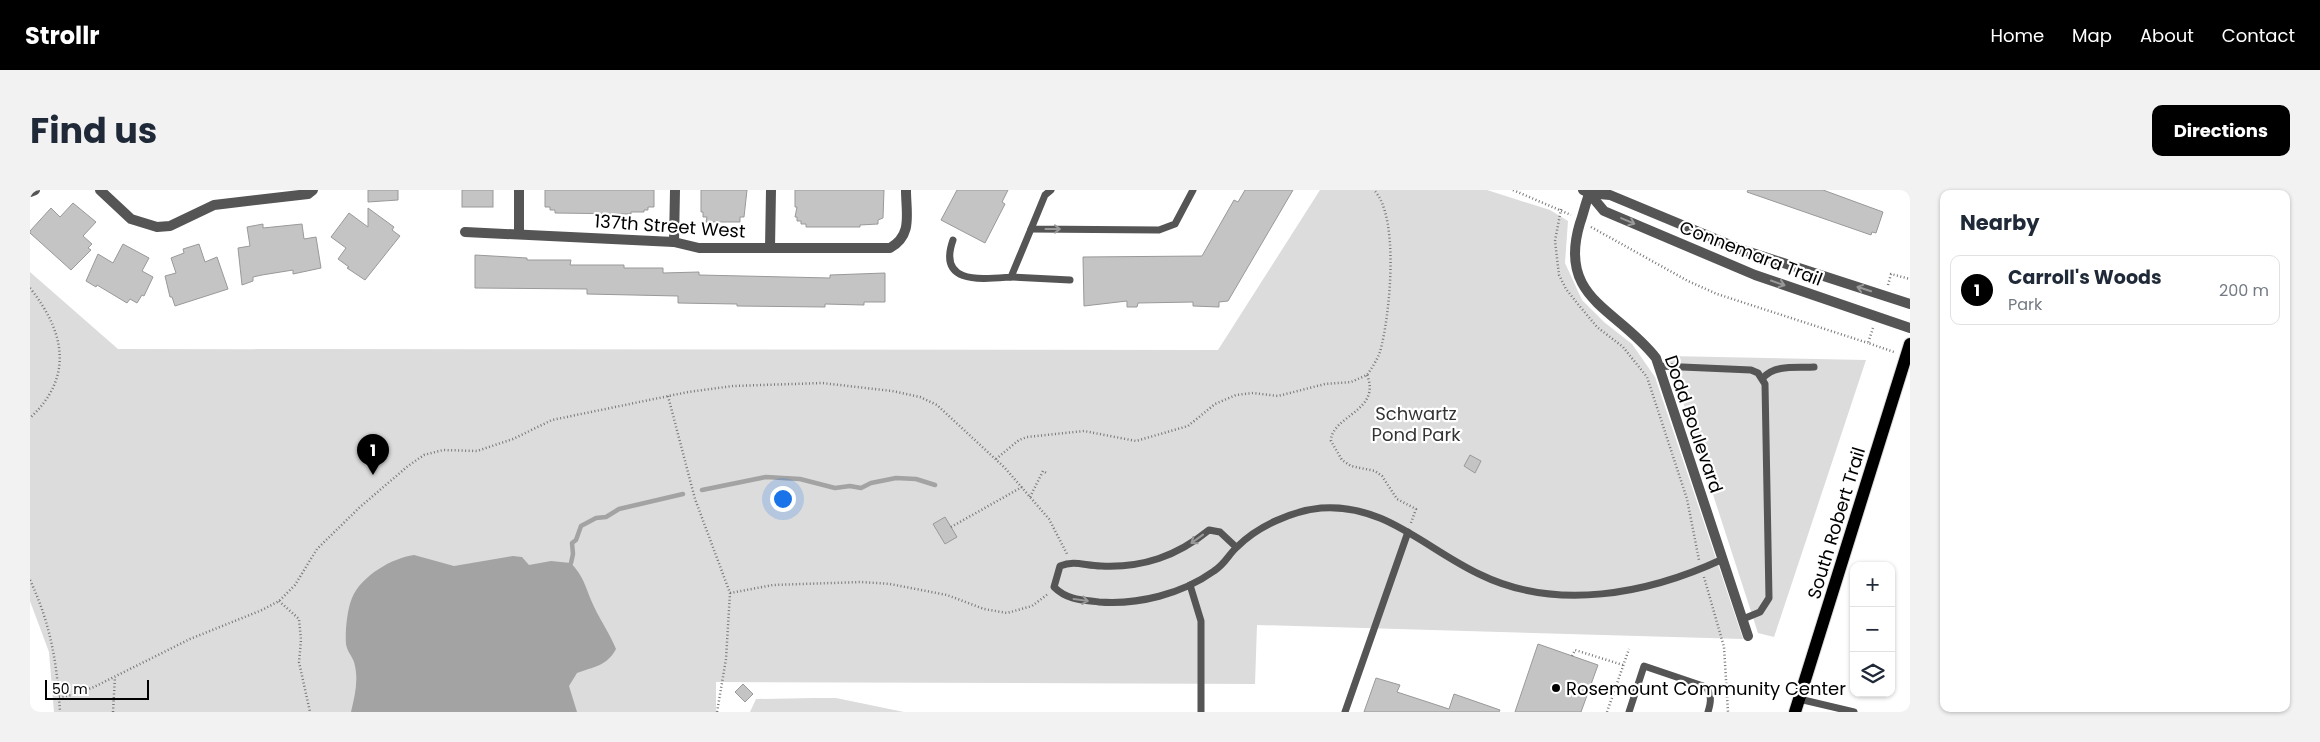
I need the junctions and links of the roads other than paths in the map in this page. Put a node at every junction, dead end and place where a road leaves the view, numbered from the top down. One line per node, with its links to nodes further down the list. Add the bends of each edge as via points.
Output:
1 (35, 190): 11 (street)
2 (100, 190): 3 (street, via 131,219 157,227 170,226 214,205 308,194)
3 (313, 190)
4 (519, 190): 14 (street)
5 (674, 190): 16 (street)
6 (771, 190): 17 (street)
7 (906, 190): 17 (street, 137th Street West, via 905,232 900,242 890,248)
8 (1051, 190): 12 (lane, via 1045,195)
9 (1193, 190): 12 (lane, one-way to 9, via 1159,230 1175,224)
10 (1588, 191): 20 (street, Connemara Trail, one-way to 10, via 1740,249 1610,195); 21 (street, Connemara Trail, one-way to 21, via 1604,211 1746,272); 23 (street, Dodd Boulevard, via 1573,255 1576,271 1584,288 1600,306 1642,340)
11 (30, 192)
12 (1031, 229): 18 (lane)
13 (465, 232): 14 (street, 137th Street West)
14 (519, 233): 16 (street, 137th Street West)
15 (953, 240): 18 (lane, via 948,252 957,273 967,278)
16 (674, 242): 17 (street, 137th Street West, via 699,248)
17 (770, 248)
18 (1011, 277): 19 (lane)
19 (1070, 280)
20 (1910, 304)
21 (1910, 328)
22 (1910, 344): 32 (main road, South Robert Trail)
23 (1659, 366): 25 (lane, via 1742,368); 28 (street, Dodd Boulevard)
24 (1814, 367): 25 (lane, via 1776,368)
25 (1763, 378): 30 (lane, via 1766,393 1769,598 1760,612)
26 (1408, 532): 27 (lane, via 1362,510 1333,507 1286,516); 28 (lane, via 1479,574 1513,587 1548,594 1592,596 1624,592 1702,569); 34 (lane)
27 (1236, 547): 29 (lane, via 1225,563); 29 (lane, one-way to 29, via 1220,532 1209,530 1173,554 1145,563 1087,566 1071,562 1060,566 1054,587 1063,596 1104,602 1155,598)
28 (1723, 559): 30 (street, Dodd Boulevard)
29 (1190, 585): 33 (lane, via 1201,622)
30 (1744, 619): 31 (street, Dodd Boulevard)
31 (1748, 636)
32 (1799, 699): 37 (main road, South Robert Trail); 38 (lane)
33 (1201, 712)
34 (1345, 712)
35 (1629, 712): 36 (lane, via 1644,666 1706,687 1711,702)
36 (1708, 712)
37 (1795, 712)
38 (1854, 712)

